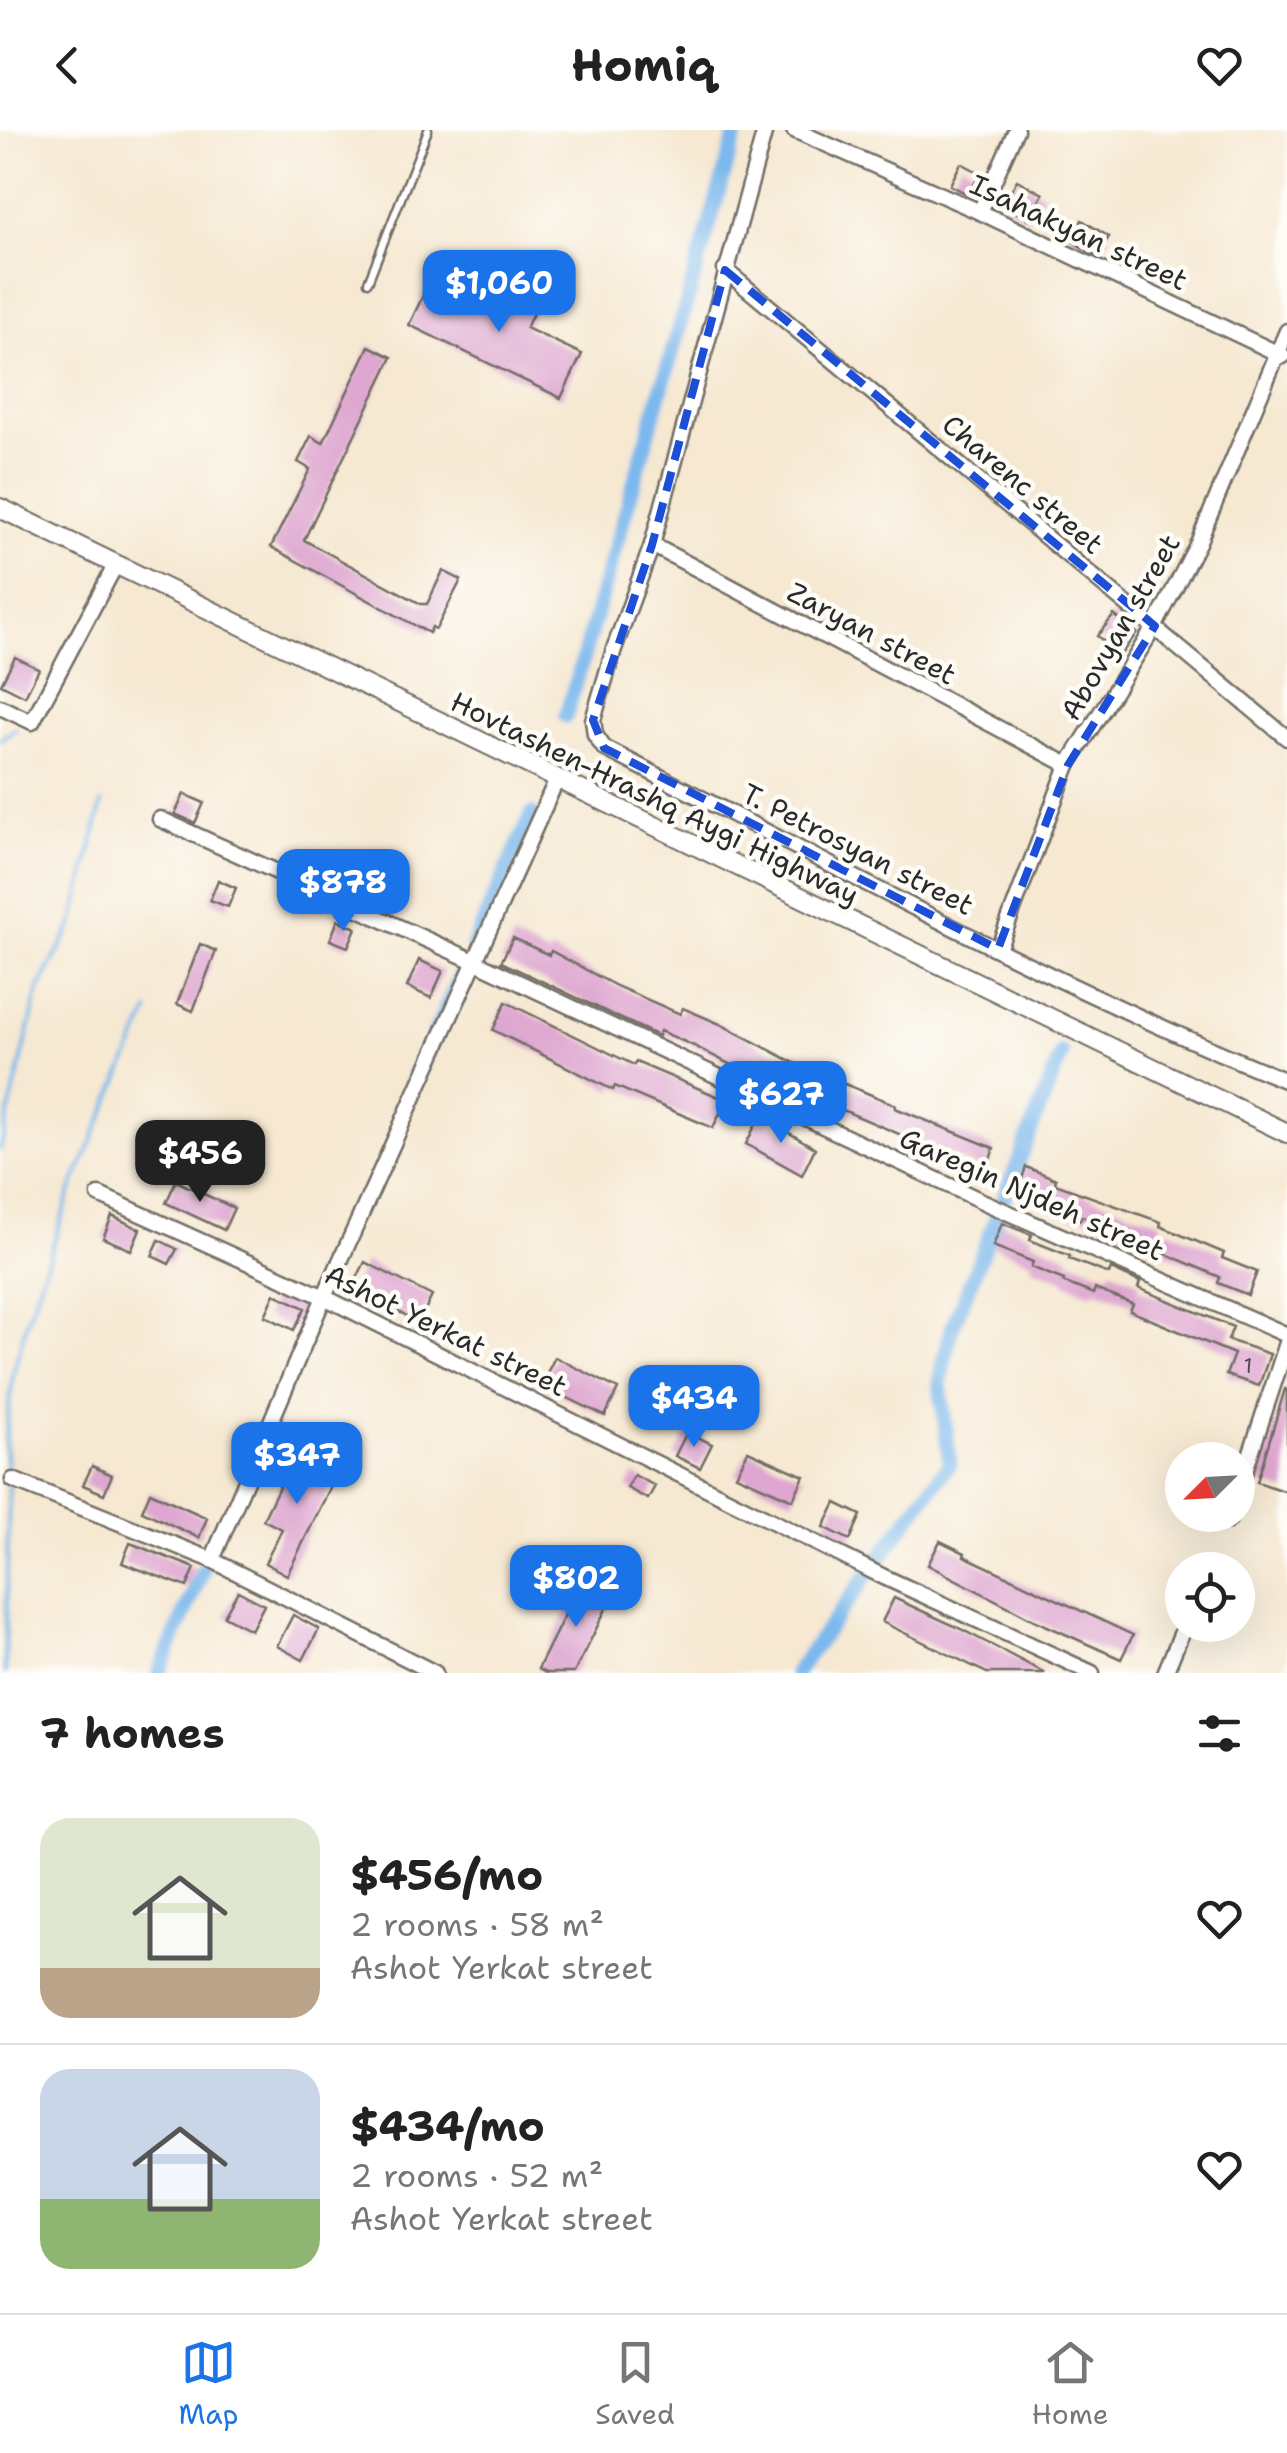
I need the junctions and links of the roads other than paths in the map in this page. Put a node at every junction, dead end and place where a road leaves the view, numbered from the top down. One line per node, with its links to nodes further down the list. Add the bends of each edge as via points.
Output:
1 (428, 130): 7 (lane)
2 (765, 130): 6 (street, T. Petrosyan street)
3 (794, 130): 5 (street, Isahakyan street)
4 (1016, 130): 5 (street)
5 (980, 212): 9 (street, Isahakyan street)
6 (726, 270): 11 (street, T. Petrosyan street); 13 (street, Charenc street)
7 (368, 282)
8 (1287, 330): 9 (street, Abovyan street)
9 (1283, 356): 13 (street, Abovyan street)
10 (0, 508): 12 (street, Hovtashen-Hrashq Aygi Highway)
11 (652, 546): 16 (street, Zaryan street); 19 (street, T. Petrosyan street, via 593,720 604,748)
12 (116, 564): 14 (street, via 32,722); 17 (street, Hovtashen-Hrashq Aygi Highway)
13 (1155, 626): 15 (street, Charenc street); 16 (street, Abovyan street)
14 (0, 707)
15 (1287, 738)
16 (1068, 765): 19 (street, Abovyan street)
17 (556, 780): 20 (street); 22 (street, Hovtashen-Hrashq Aygi Highway)
18 (160, 818): 20 (street, Garegin Njdeh street)
19 (998, 949): 21 (street, T. Petrosyan street)
20 (476, 962): 24 (street); 25 (street, Garegin Njdeh street, via 984,1202)
21 (1287, 1081)
22 (1287, 1133)
23 (99, 1195): 24 (street, Ashot Yerkat street)
24 (324, 1296): 29 (street); 32 (street, Ashot Yerkat street, via 884,1578)
25 (1287, 1334)
26 (1287, 1343): 27 (street)
27 (1254, 1442)
28 (13, 1480): 29 (street)
29 (212, 1560): 31 (street)
30 (1178, 1642): 33 (street)
31 (435, 1673)
32 (1092, 1673)
33 (1165, 1673)

